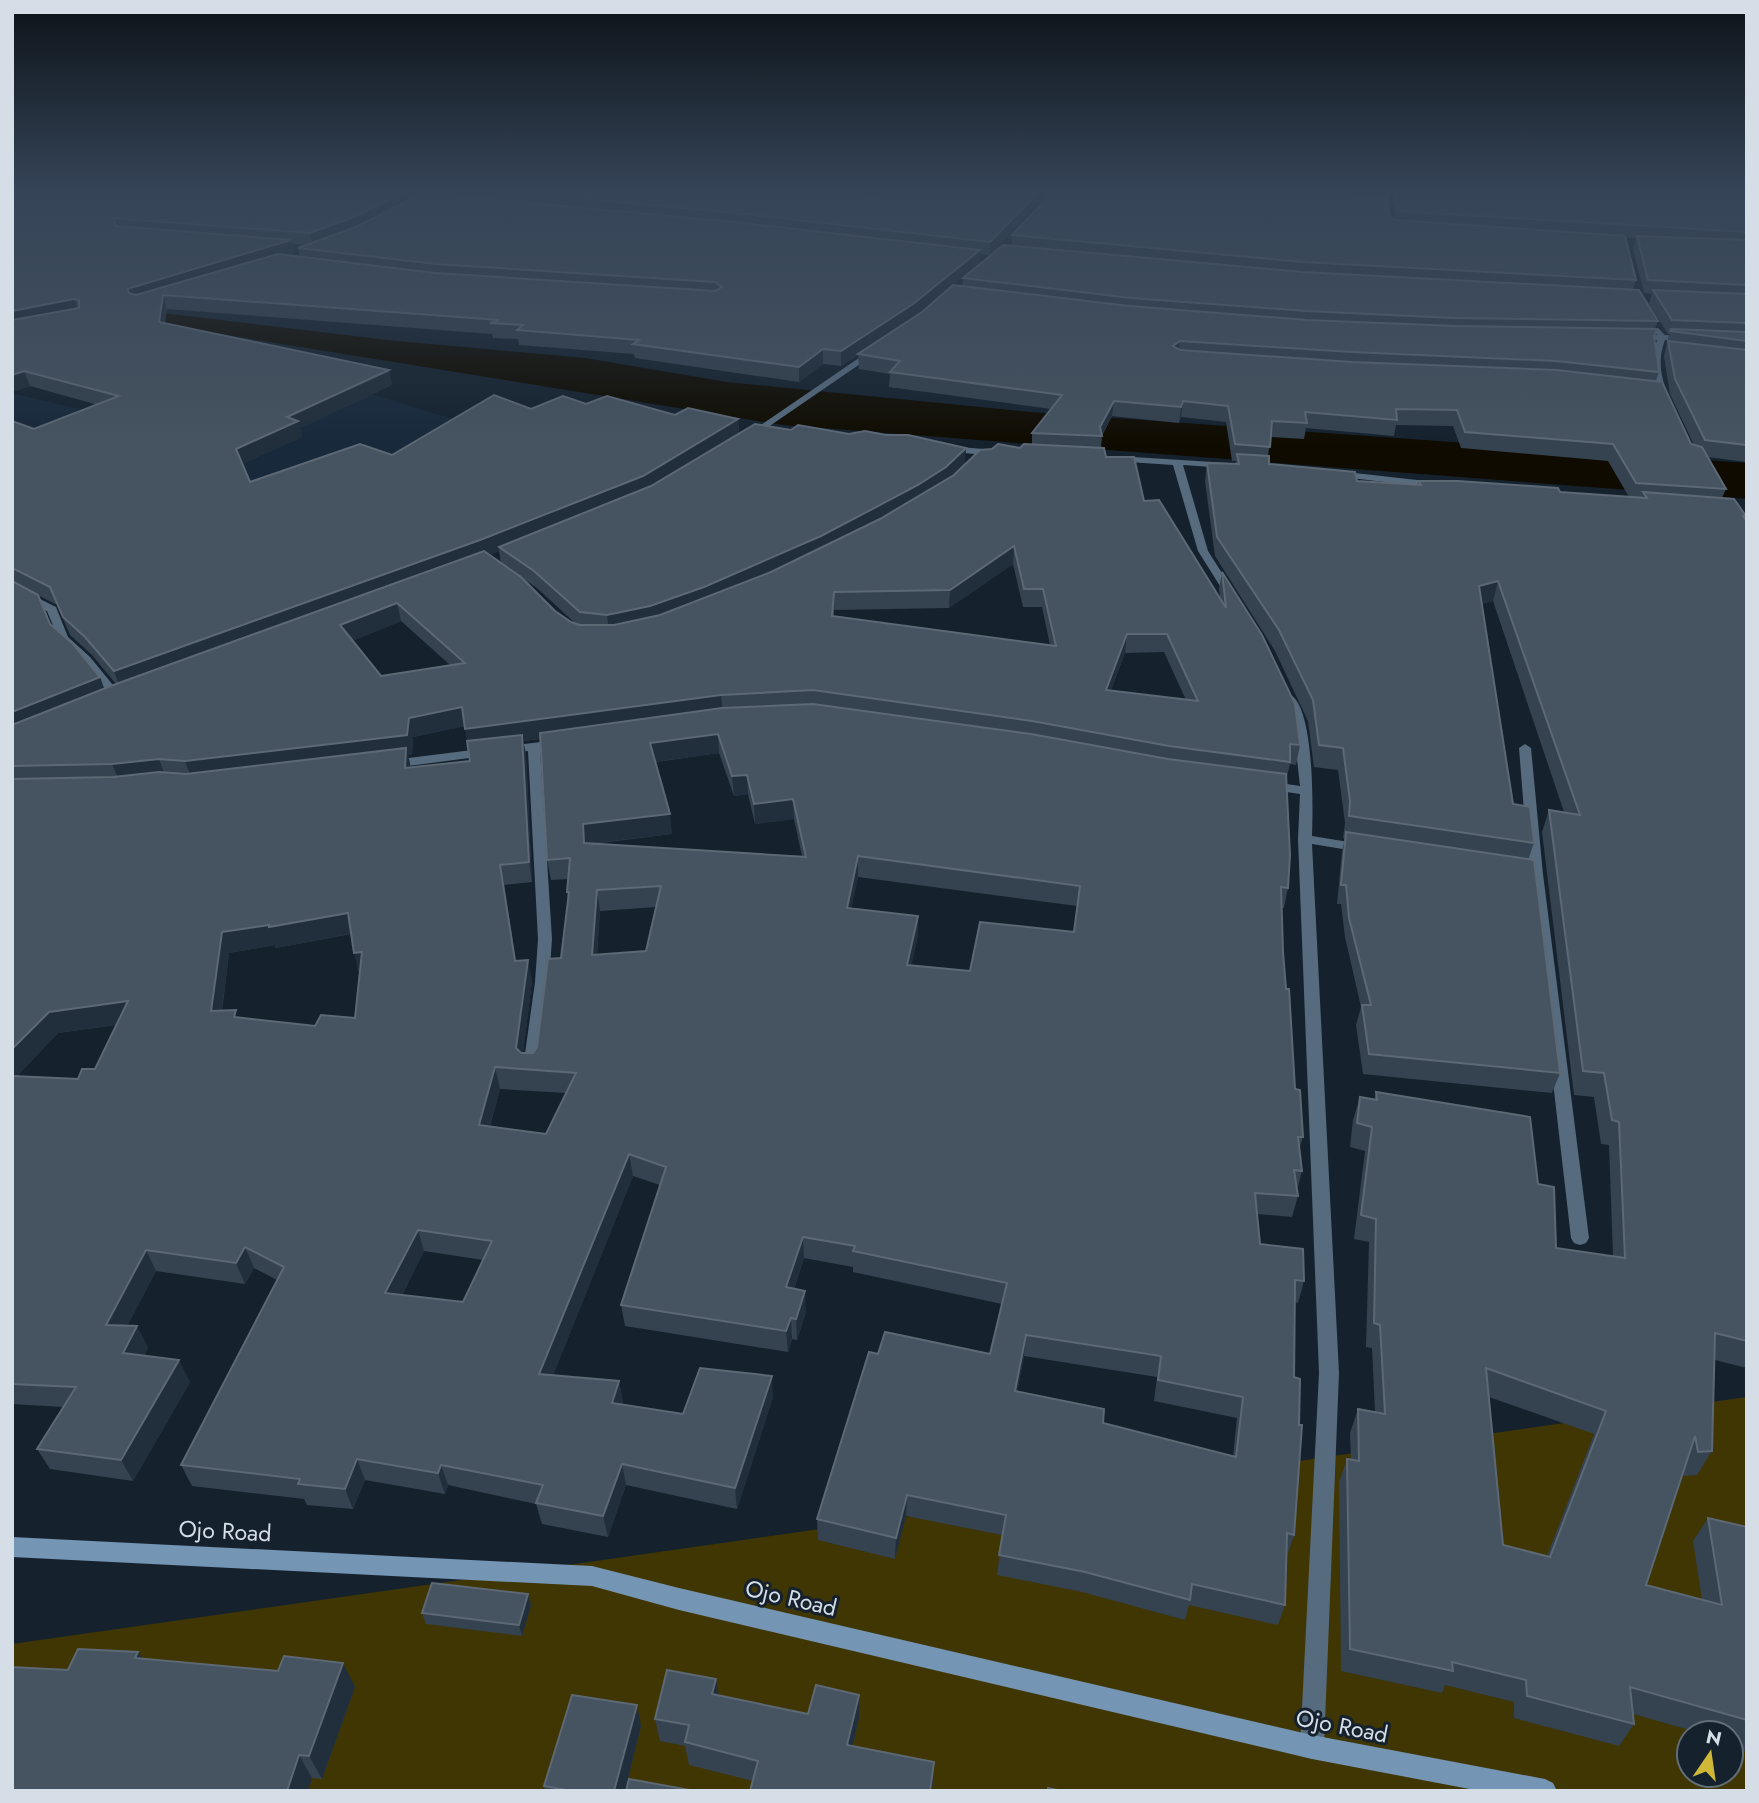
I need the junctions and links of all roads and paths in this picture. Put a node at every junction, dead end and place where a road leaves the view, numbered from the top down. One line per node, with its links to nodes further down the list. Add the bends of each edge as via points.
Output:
1 (1651, 318): 3 (street)
2 (1622, 337): 3 (street)
3 (1662, 337): 4 (street); 6 (street)
4 (1698, 339)
5 (886, 343): 11 (street)
6 (1656, 350): 7 (street); 9 (street)
7 (1669, 352)
8 (1649, 391): 9 (street)
9 (1662, 393): 10 (street)
10 (1668, 404)
11 (759, 430): 12 (street); 13 (street)
12 (776, 432)
13 (736, 444)
14 (930, 447): 15 (street, via 979,456)
15 (1008, 453)
16 (1107, 458): 17 (street)
17 (1177, 462): 18 (street); 22 (street, via 1203,551)
18 (1243, 467)
19 (1322, 473): 20 (street)
20 (1445, 487)
21 (12, 588): 25 (street, via 52,609 63,638)
22 (1239, 608)
23 (1283, 687): 32 (street, via 1300,722)
24 (130, 694): 25 (street)
25 (118, 698): 26 (street)
26 (106, 703)
27 (575, 741): 28 (street)
28 (534, 747): 30 (street); 35 (street, via 545,899)
29 (1525, 748): 36 (street, via 1530,873)
30 (376, 766)
31 (1256, 784): 32 (street)
32 (1307, 791): 33 (street)
33 (1305, 839): 34 (street); 38 (street, via 1329,1373)
34 (1371, 849)
35 (531, 1068)
36 (1580, 1238)
37 (12, 1547): 38 (street, Ojo Road, via 592,1576)
38 (1312, 1748): 39 (street, Ojo Road)
39 (1545, 1791)

